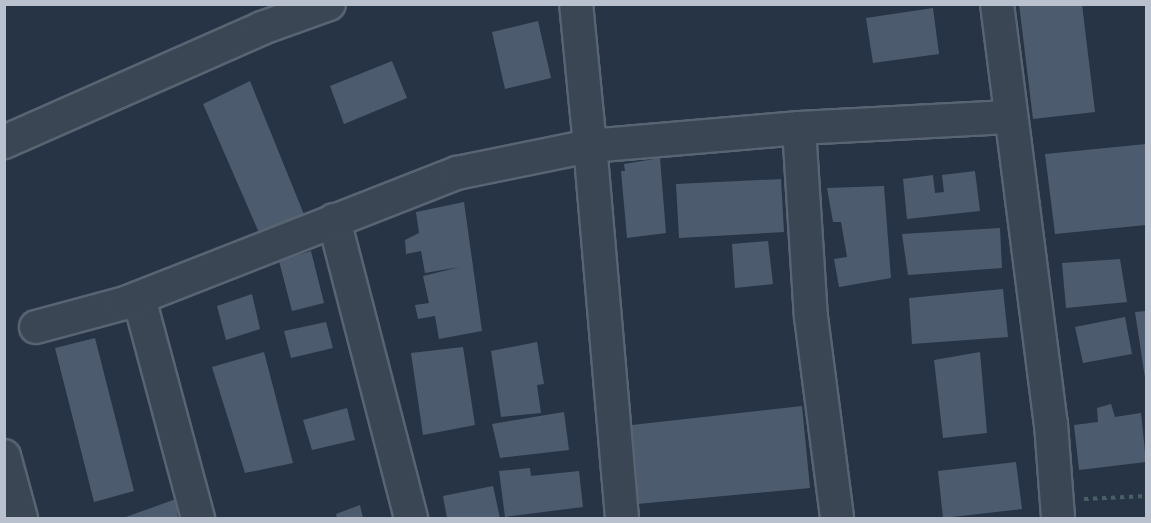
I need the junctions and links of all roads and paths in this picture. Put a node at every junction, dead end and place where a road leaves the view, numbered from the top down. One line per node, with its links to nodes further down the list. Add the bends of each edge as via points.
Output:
1 (328, 4): 6 (street, via 262,28)
2 (576, 4): 7 (street)
3 (997, 4): 4 (street)
4 (1009, 117): 5 (street); 13 (street, via 1051,424)
5 (799, 128): 7 (street); 18 (street, via 812,316)
6 (4, 142)
7 (590, 146): 8 (street, via 457,173); 17 (street)
8 (334, 220): 9 (street); 16 (street)
9 (139, 298): 10 (street); 15 (street)
10 (36, 327)
11 (4, 456): 14 (street)
12 (1146, 496): 13 (path)
13 (1057, 509)
14 (21, 519)
15 (198, 519)
16 (411, 519)
17 (622, 519)
18 (837, 519)

